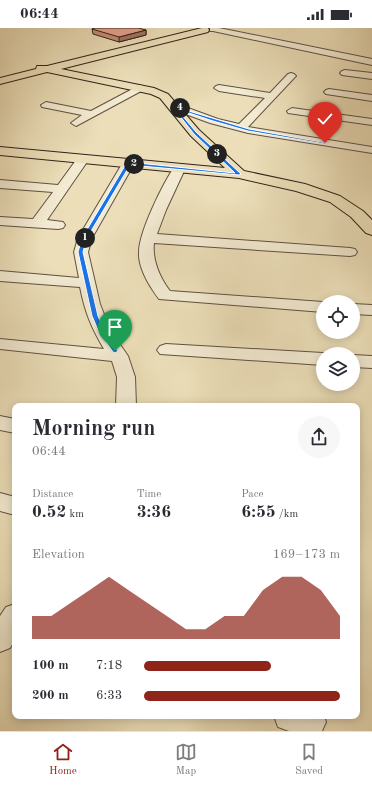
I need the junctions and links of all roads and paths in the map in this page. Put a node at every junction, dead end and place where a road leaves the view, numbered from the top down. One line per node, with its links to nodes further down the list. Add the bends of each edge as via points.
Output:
1 (208, 29): 2 (street); 3 (main road)
2 (372, 62)
3 (44, 69): 7 (main road); 8 (main road); 9 (main road)
4 (345, 73): 6 (street)
5 (291, 76): 12 (street)
6 (372, 76)
7 (0, 78)
8 (0, 82)
9 (140, 88): 15 (main road, via 164,96); 17 (street)
10 (219, 88): 12 (street)
11 (329, 92): 13 (street)
12 (272, 96): 21 (street)
13 (372, 98)
14 (46, 105): 17 (street)
15 (173, 106): 21 (street); 28 (main road, via 195,133)
16 (292, 111): 18 (street)
17 (91, 114): 20 (street)
18 (339, 118): 19 (street); 22 (street)
19 (372, 122)
20 (76, 123)
21 (241, 128): 22 (street)
22 (325, 143): 23 (street)
23 (372, 150)
24 (0, 151): 25 (main road)
25 (83, 159): 26 (main road); 30 (street)
26 (128, 164): 27 (main road); 38 (street, via 85,238 81,252)
27 (178, 169): 28 (main road); 35 (street)
28 (239, 174): 34 (main road, via 300,187 335,199 357,214)
29 (0, 184): 30 (street)
30 (62, 188): 32 (street)
31 (0, 221): 32 (street)
32 (37, 224): 33 (street)
33 (58, 225)
34 (372, 230)
35 (148, 238): 36 (street); 39 (street, via 146,252 159,288 165,296)
36 (350, 252)
37 (0, 276): 38 (street)
38 (87, 283): 44 (street, via 98,324)
39 (316, 307)
40 (360, 309): 41 (street)
41 (372, 310)
42 (0, 344): 44 (street)
43 (166, 350): 45 (street)
44 (119, 356): 48 (street, via 126,377)
45 (316, 359)
46 (360, 361): 47 (street)
47 (372, 362)
48 (126, 403)
49 (0, 423): 50 (street)
50 (12, 425)
51 (0, 502): 52 (street)
52 (12, 505)
53 (12, 621): 54 (street)
54 (0, 640): 55 (street)
55 (12, 644)

